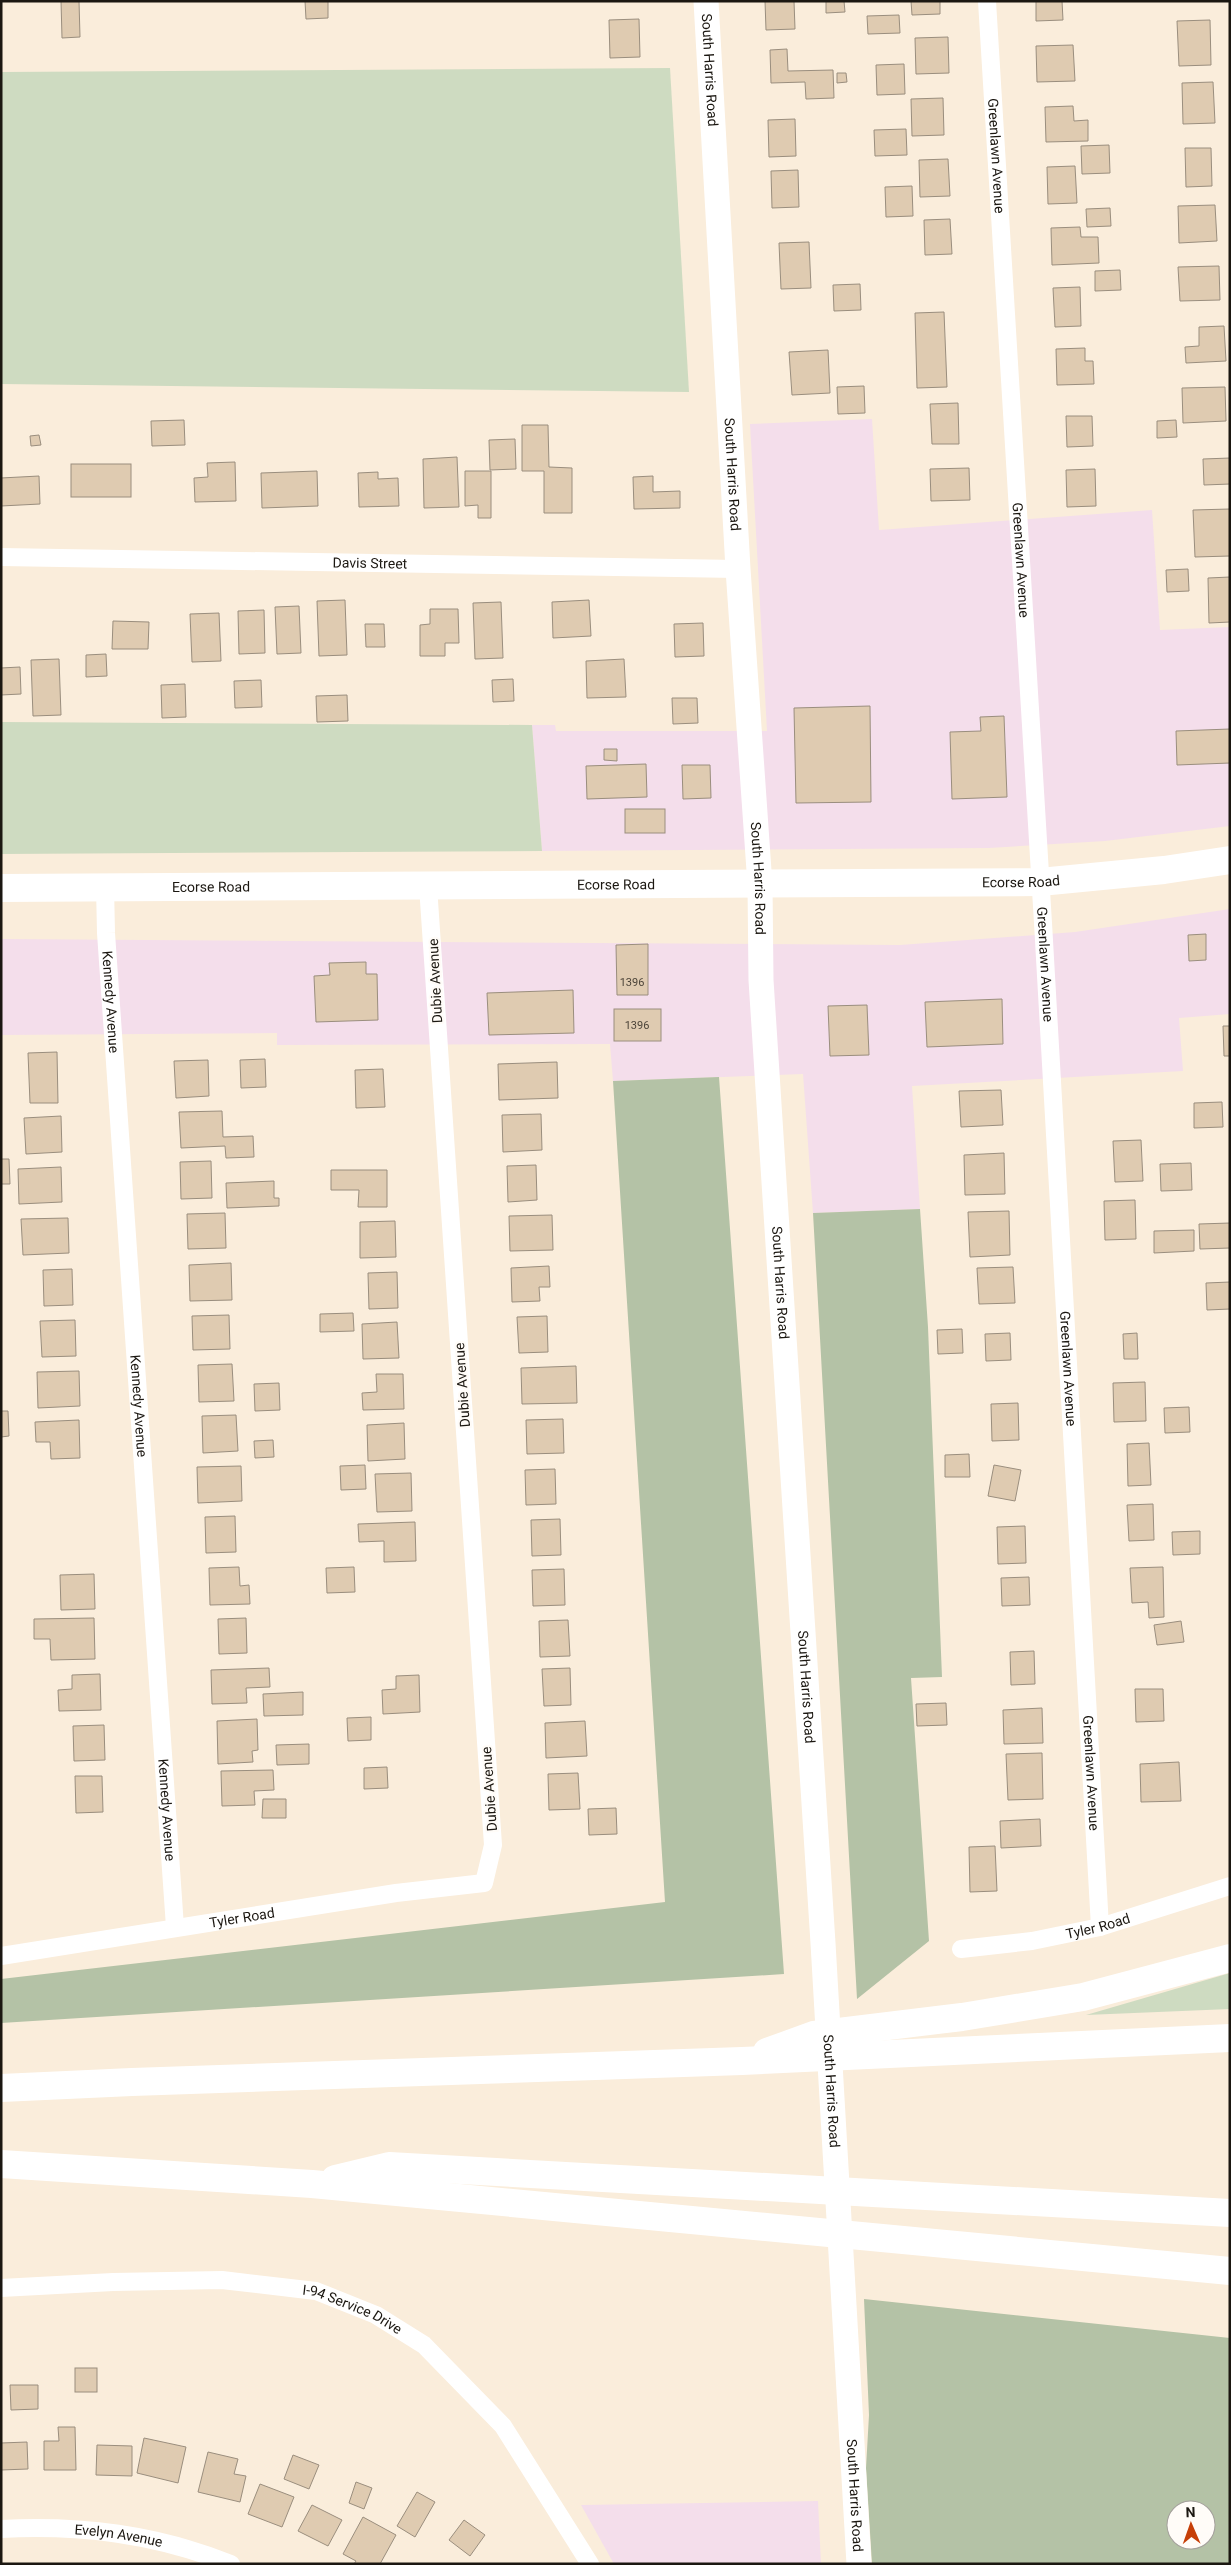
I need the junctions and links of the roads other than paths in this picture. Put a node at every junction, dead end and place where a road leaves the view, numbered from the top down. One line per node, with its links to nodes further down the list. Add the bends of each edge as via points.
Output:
1 (706, 1): 4 (main road, South Harris Road)
2 (987, 1): 6 (street, Greenlawn Avenue)
3 (1, 557): 4 (street, Davis Street)
4 (738, 568): 7 (main road, South Harris Road)
5 (1230, 860): 6 (main road, Ecorse Road)
6 (1040, 882): 7 (main road, Ecorse Road); 14 (street, Greenlawn Avenue)
7 (760, 885): 9 (main road, Ecorse Road); 29 (main road, South Harris Road, via 761,989 823,1944)
8 (105, 886): 9 (main road, Ecorse Road); 10 (main road, Ecorse Road); 13 (street, Kennedy Avenue, via 144,1499)
9 (428, 886): 11 (street, Dubie Avenue, via 493,1845)
10 (1, 888)
11 (484, 1883): 13 (street, Tyler Road, via 396,1892)
12 (1230, 1886): 14 (street, Tyler Road)
13 (176, 1927): 16 (street, Tyler Road)
14 (1100, 1927): 15 (street, Tyler Road, via 1032,1941)
15 (961, 1949)
16 (1, 1956)
17 (1230, 1958): 19 (main road, via 1083,1997 962,2018 814,2035)
18 (1230, 2038): 19 (main road)
19 (742, 2061): 20 (main road)
20 (1, 2088)
21 (1, 2164): 22 (main road)
22 (312, 2184): 23 (main road, via 389,2166); 24 (main road)
23 (1230, 2213)
24 (1230, 2271)
25 (1, 2288): 28 (street, I-94 Service Drive, via 222,2280 316,2290 376,2315 424,2345 503,2426)
26 (1, 2529): 27 (street, Evelyn Avenue, via 77,2528 145,2537)
27 (230, 2564)
28 (590, 2564)
29 (859, 2564)

